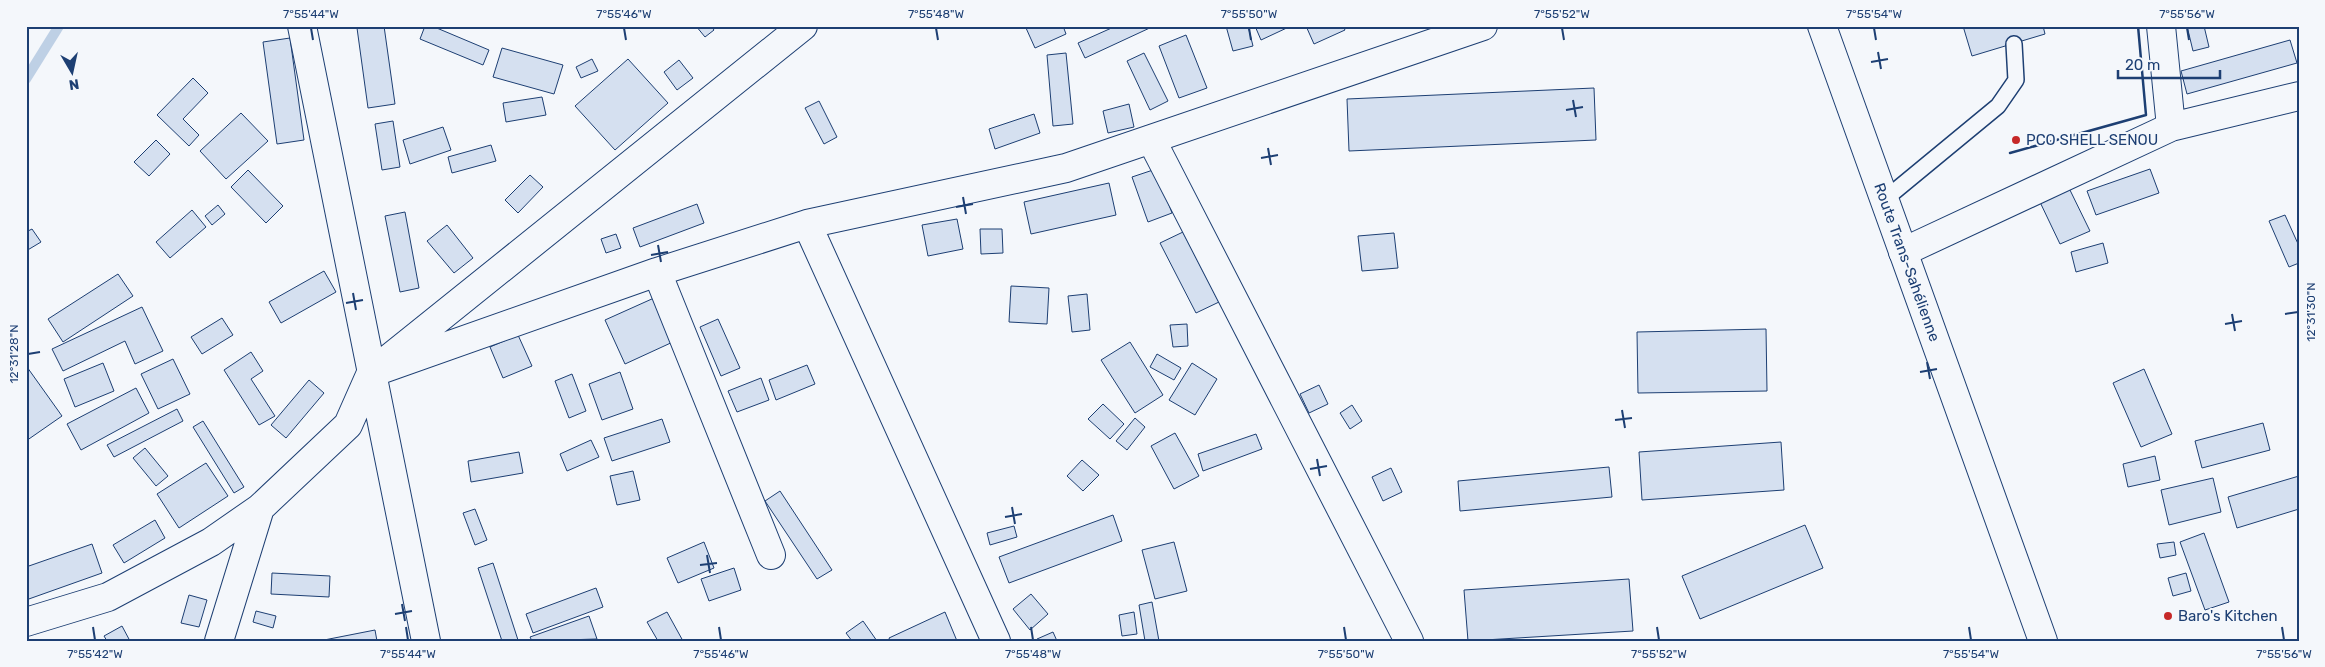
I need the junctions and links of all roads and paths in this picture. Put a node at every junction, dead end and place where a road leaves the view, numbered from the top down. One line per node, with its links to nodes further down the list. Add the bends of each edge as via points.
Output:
1 (302, 26): 14 (main road)
2 (803, 26): 14 (main road)
3 (1483, 26): 9 (main road)
4 (1822, 26): 10 (main road, Route Trans-Sahélienne)
5 (2161, 26): 8 (main road)
6 (2014, 44): 10 (lane, via 2016,80 1998,106)
7 (2299, 96): 8 (main road)
8 (2171, 127): 12 (main road)
9 (1151, 139): 11 (main road, via 1066,168); 21 (main road)
10 (1884, 200): 12 (main road, Route Trans-Sahélienne)
11 (806, 224): 13 (main road); 20 (main road)
12 (1903, 252): 22 (main road, Route Trans-Sahélienne)
13 (657, 272): 14 (main road); 16 (main road)
14 (371, 373): 15 (main road, via 348,424); 19 (main road)
15 (260, 508): 17 (main road, via 211,542 108,597); 18 (main road)
16 (771, 555)
17 (26, 622)
18 (220, 641)
19 (426, 641)
20 (996, 641)
21 (1409, 641)
22 (2043, 641)

